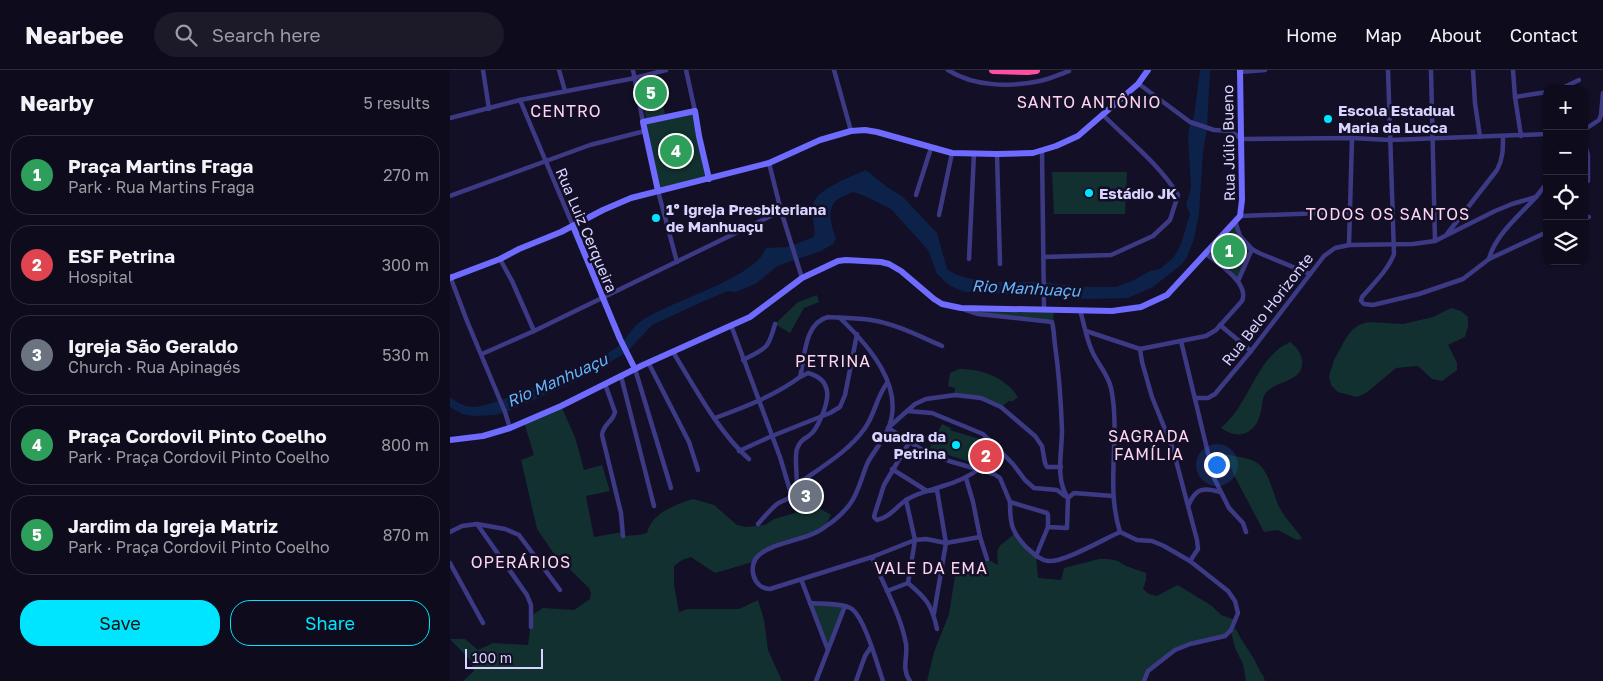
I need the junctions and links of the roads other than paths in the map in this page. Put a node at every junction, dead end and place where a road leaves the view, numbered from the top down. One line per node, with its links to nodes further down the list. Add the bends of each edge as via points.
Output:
1 (483, 70): 27 (street)
2 (559, 70): 22 (street)
3 (633, 70): 18 (street)
4 (666, 70): 18 (street)
5 (686, 70): 28 (street)
6 (834, 70): 34 (street)
7 (948, 70): 10 (street, via 967,80 1004,84 1042,80)
8 (993, 70): 9 (highway)
9 (1036, 70)
10 (1069, 70)
11 (1148, 70): 20 (street)
12 (1265, 70): 17 (street)
13 (1388, 70): 42 (street)
14 (1431, 70): 40 (street)
15 (1473, 70): 38 (street)
16 (1513, 70): 25 (street)
17 (1240, 71): 41 (street, Rua Júlio Bueno)
18 (635, 78): 22 (street); 31 (street)
19 (1579, 80): 21 (street)
20 (1138, 84): 29 (street); 41 (street, via 1190,122 1214,130 1231,131)
21 (1568, 85)
22 (565, 92): 26 (street)
23 (1543, 93): 25 (street)
24 (1603, 93): 32 (street, via 1599,120)
25 (1515, 98): 37 (street)
26 (520, 100): 27 (street); 48 (street, Rua Luiz Cerqueira)
27 (489, 109): 30 (street)
28 (695, 111): 31 (street); 50 (street)
29 (1103, 115): 44 (street, via 1069,142); 69 (street, via 1149,160 1178,195 1170,220 1153,236 1111,255)
30 (450, 118)
31 (643, 122): 33 (street)
32 (1588, 127)
33 (645, 131): 48 (street, via 590,145); 52 (street)
34 (851, 131): 43 (street, via 877,132); 49 (street, via 820,140)
35 (1543, 134): 37 (street)
36 (1502, 136): 37 (street); 38 (street); 63 (street, via 1503,151 1497,170)
37 (1521, 136)
38 (1480, 137): 40 (street)
39 (1352, 138): 41 (street); 42 (street); 57 (street)
40 (1434, 138): 42 (street); 64 (street)
41 (1241, 139): 59 (street, Rua Júlio Bueno)
42 (1390, 140): 65 (street)
43 (931, 148): 45 (street); 53 (street)
44 (1042, 150): 47 (street); 69 (street)
45 (952, 152): 46 (street); 58 (street)
46 (974, 153): 47 (street); 71 (street)
47 (998, 154): 74 (street)
48 (545, 162): 54 (street); 60 (street, Rua Luiz Cerqueira)
49 (769, 163): 50 (street); 56 (street)
50 (709, 179): 52 (street)
51 (1543, 188): 55 (street)
52 (658, 191): 60 (street, via 630,198); 73 (street)
53 (916, 195)
54 (450, 196)
55 (1536, 197): 63 (street, via 1494,211); 72 (street, via 1499,238)
56 (781, 210): 73 (street); 77 (street)
57 (1350, 212): 59 (street); 66 (street)
58 (939, 215)
59 (1238, 219): 61 (street); 67 (street, via 1240,236)
60 (572, 226): 70 (street); 79 (street, Rua Luiz Cerqueira)
61 (1224, 234): 67 (street); 68 (street)
62 (1543, 234): 72 (street)
63 (1444, 236): 64 (street)
64 (1435, 241): 65 (street, Rua Belo Horizonte)
65 (1394, 244): 66 (street, Rua Belo Horizonte); 72 (street, via 1391,262 1362,297 1364,304 1372,305 1447,285 1463,279)
66 (1349, 245): 75 (street, Rua Belo Horizonte, via 1335,248 1324,256)
67 (1252, 249): 75 (street); 78 (street)
68 (1205, 253): 78 (street); 82 (street, via 1174,288 1158,300 1127,310)
69 (1044, 257): 81 (street)
70 (500, 259): 76 (street); 87 (street)
71 (969, 259)
72 (1489, 259)
73 (677, 262): 79 (street)
74 (1000, 264)
75 (1310, 274): 93 (street, Rua Belo Horizonte)
76 (450, 277): 95 (street)
77 (802, 278): 80 (street, via 846,260 881,262 901,270 942,304); 85 (street, via 755,314)
78 (1238, 281): 86 (street, via 1244,296 1242,301)
79 (602, 297): 87 (street); 98 (street, Rua Luiz Cerqueira)
80 (961, 308): 81 (street); 115 (street, via 978,314 1052,322 1058,364)
81 (1044, 310): 82 (street)
82 (1080, 310): 88 (street)
83 (840, 318): 89 (street); 91 (street, via 882,322); 100 (street, via 823,318 814,326 809,334)
84 (775, 324): 96 (street, via 765,349)
85 (731, 325): 94 (street); 96 (street)
86 (1220, 325): 90 (street, via 1211,334); 93 (street)
87 (534, 331): 95 (street)
88 (1086, 331): 92 (street); 123 (street, via 1090,348 1111,388)
89 (857, 334): 101 (street, via 877,360); 106 (street, via 845,396 840,407)
90 (1181, 341): 92 (street); 103 (street)
91 (942, 346)
92 (1140, 349): 128 (street, via 1152,397 1173,449)
93 (1251, 351): 103 (street, Rua Belo Horizonte, via 1215,394 1208,398)
94 (673, 352): 97 (street); 107 (street)
95 (482, 354): 108 (street)
96 (743, 360): 104 (street)
97 (648, 362): 98 (street); 117 (street, via 688,442)
98 (635, 368): 99 (street); 120 (street)
99 (621, 376): 102 (street); 129 (street)
100 (800, 377): 104 (street); 106 (street, via 812,374 824,384 828,395)
101 (887, 382): 109 (street, via 893,399); 124 (street, via 864,429 843,450 802,481 797,494)
102 (605, 384): 108 (street); 136 (street, via 615,412 612,420 605,424 602,435 621,513)
103 (1195, 398): 122 (street)
104 (758, 402): 107 (street); 110 (street)
105 (907, 411): 109 (street); 115 (street, via 915,404 938,397 967,395 981,398 1001,407 1035,436 1042,446 1048,467); 125 (street, via 932,413 983,434 1034,488 1057,490)
106 (822, 416): 110 (street); 124 (street, via 811,434 802,438 797,450 796,486)
107 (715, 418): 113 (street)
108 (510, 428): 111 (street, via 483,436)
109 (888, 428): 112 (street); 145 (street, via 868,462 852,501 839,516 815,534 760,554 752,566 755,578 763,588 770,589)
110 (772, 436): 113 (street); 124 (street)
111 (450, 440)
112 (910, 441): 116 (street); 118 (street, via 935,456)
113 (739, 451): 114 (street)
114 (749, 459)
115 (1061, 467): 125 (street, via 1060,482)
116 (892, 469): 121 (street); 126 (street, via 874,517 882,519)
117 (698, 470)
118 (980, 470): 119 (street); 127 (street, via 1000,478)
119 (966, 478): 121 (street); 137 (street)
120 (671, 488)
121 (927, 491): 126 (street); 139 (street, via 937,490)
122 (1220, 492): 128 (street, via 1202,489); 135 (street)
123 (1113, 496): 125 (street, via 1074,493); 134 (street)
124 (792, 497): 131 (street, via 778,503)
125 (1068, 498): 132 (street, via 1067,528)
126 (906, 500): 138 (street)
127 (1010, 502): 132 (street, via 1047,513); 140 (street, via 1010,524 1023,544)
128 (1188, 504): 143 (street, via 1198,549)
129 (654, 506)
130 (477, 524): 133 (street); 147 (street, via 519,535); 153 (street, via 527,595 531,605)
131 (758, 524)
132 (1048, 527): 140 (street)
133 (450, 532)
134 (1120, 532): 140 (street, via 1060,560 1049,561); 143 (street, via 1137,540 1152,541)
135 (1246, 532)
136 (623, 536)
137 (980, 537): 139 (street); 142 (street)
138 (915, 540): 139 (street); 141 (street); 146 (street)
139 (946, 543): 151 (street)
140 (1036, 556)
141 (872, 557): 145 (street); 148 (street)
142 (987, 559)
143 (1190, 561): 161 (street, via 1228,591 1238,613 1225,636 1175,650 1148,671)
144 (450, 563): 152 (street)
145 (801, 579): 149 (street)
146 (908, 583): 148 (street); 151 (street, via 928,602)
147 (560, 590)
148 (887, 592): 160 (street, via 906,645 906,676)
149 (810, 603): 150 (street); 156 (street)
150 (845, 606): 155 (street, via 853,609); 156 (street)
151 (934, 613): 154 (street)
152 (483, 623)
153 (531, 627)
154 (936, 629)
155 (871, 646): 158 (street); 159 (street)
156 (828, 651): 157 (street)
157 (816, 681)
158 (856, 681)
159 (883, 681)
160 (910, 681)
161 (1144, 681)

